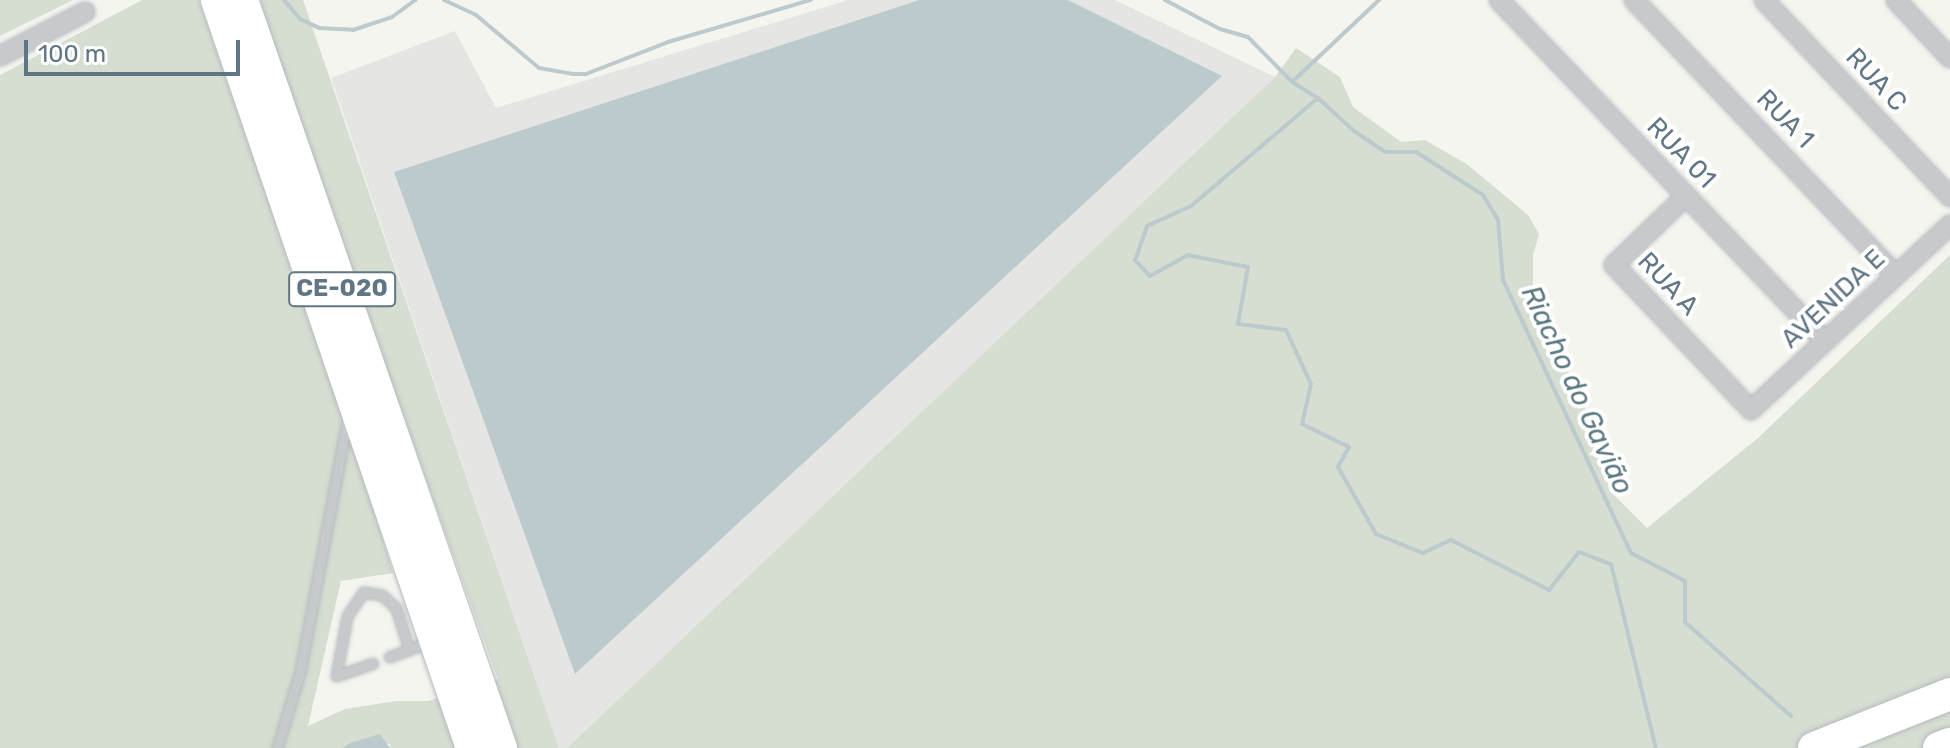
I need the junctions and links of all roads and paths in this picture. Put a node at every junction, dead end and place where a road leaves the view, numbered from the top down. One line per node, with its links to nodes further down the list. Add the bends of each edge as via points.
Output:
1 (217, 0): 15 (highway, CE-020)
2 (242, 0): 24 (highway, CE-020)
3 (1499, 0): 10 (street, RUA 01)
4 (1634, 0): 13 (street, RUA 1)
5 (1764, 0): 11 (street, RUA C)
6 (1896, 0): 9 (street)
7 (85, 12): 8 (street)
8 (0, 56)
9 (1950, 58)
10 (1686, 196): 14 (street, RUA 01); 16 (street, RUA A, via 1614,265)
11 (1950, 197)
12 (1950, 225): 13 (street, AVENIDA E)
13 (1896, 275): 14 (street, AVENIDA E)
14 (1825, 341): 16 (street, AVENIDA E)
15 (351, 401): 17 (highway, CE-020); 23 (lane, via 300,672)
16 (1751, 410)
17 (422, 645): 18 (lane); 19 (lane, via 382,595 363,592 347,616 336,676); 21 (highway, CE-020)
18 (389, 657)
19 (373, 663)
20 (1950, 694): 25 (highway)
21 (470, 744)
22 (1950, 744): 26 (highway)
23 (277, 748)
24 (501, 748)
25 (1814, 748)
26 (1939, 748)

